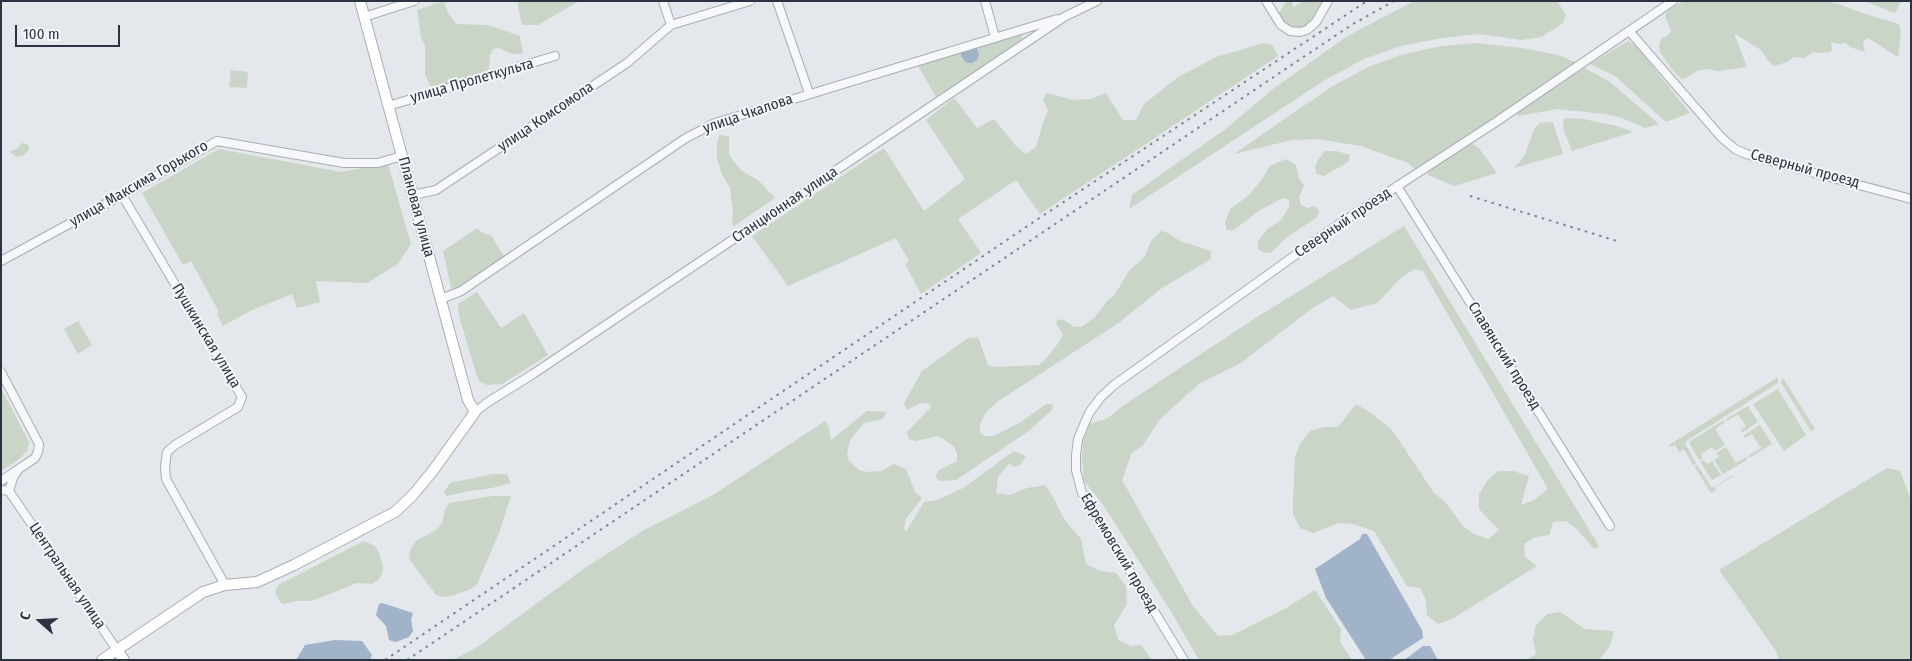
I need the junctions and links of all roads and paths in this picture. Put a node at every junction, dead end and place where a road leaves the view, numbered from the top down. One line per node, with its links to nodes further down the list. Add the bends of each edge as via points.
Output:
1 (360, 1): 11 (street, Плановая улица)
2 (414, 1): 11 (street)
3 (663, 1): 13 (street)
4 (750, 1): 13 (street)
5 (777, 1): 19 (street)
6 (985, 1): 16 (street)
7 (1097, 1): 12 (street, Станционная улица)
8 (1266, 1): 9 (street, via 1281,26 1300,32 1316,22)
9 (1328, 1)
10 (1673, 1): 15 (street, Северный проезд)
11 (364, 17): 20 (street, Плановая улица)
12 (1064, 17): 14 (street, улица Чкалова); 17 (street, Станционная улица)
13 (671, 25): 24 (street, улица Комсомола, via 627,63 436,190)
14 (1027, 27): 16 (street, улица Чкалова); 17 (street, via 1031,31)
15 (1630, 32): 22 (street, Северный проезд); 25 (street, Северный проезд, via 1721,137 1735,148 1746,154)
16 (995, 37): 19 (street, улица Чкалова)
17 (1031, 39): 29 (street, Станционная улица)
18 (555, 56): 20 (street, улица Пролеткульта)
19 (809, 93): 27 (street, улица Чкалова, via 702,129 461,291)
20 (388, 106): 21 (street, Плановая улица)
21 (402, 156): 23 (street, улица Максима Горького, via 378,162 344,163 217,141); 24 (street, Плановая улица)
22 (1397, 186): 30 (street, Северный проезд, via 1114,385 1089,413); 34 (street, Славянский проезд)
23 (122, 195): 26 (street, улица Максима Горького); 35 (street, Пушкинская улица, via 242,397 238,408 175,444 167,452 165,466 166,479)
24 (413, 195): 27 (street, Плановая улица)
25 (1911, 199)
26 (1, 260)
27 (441, 299): 29 (street, Плановая улица, via 468,400)
28 (1, 372): 31 (street, Центральная улица, via 39,444 35,458)
29 (475, 412): 35 (street, via 432,472 395,512 257,582)
30 (1078, 439): 39 (street, Ефремовский проезд, via 1076,470 1082,493)
31 (19, 469): 32 (street, Центральная улица); 33 (street, Центральная улица)
32 (1, 481)
33 (5, 491): 36 (street, Центральная улица)
34 (1610, 526)
35 (225, 585): 36 (street, via 203,592)
36 (117, 650): 37 (street); 38 (street, Центральная улица)
37 (102, 660)
38 (124, 660)
39 (1184, 660)

